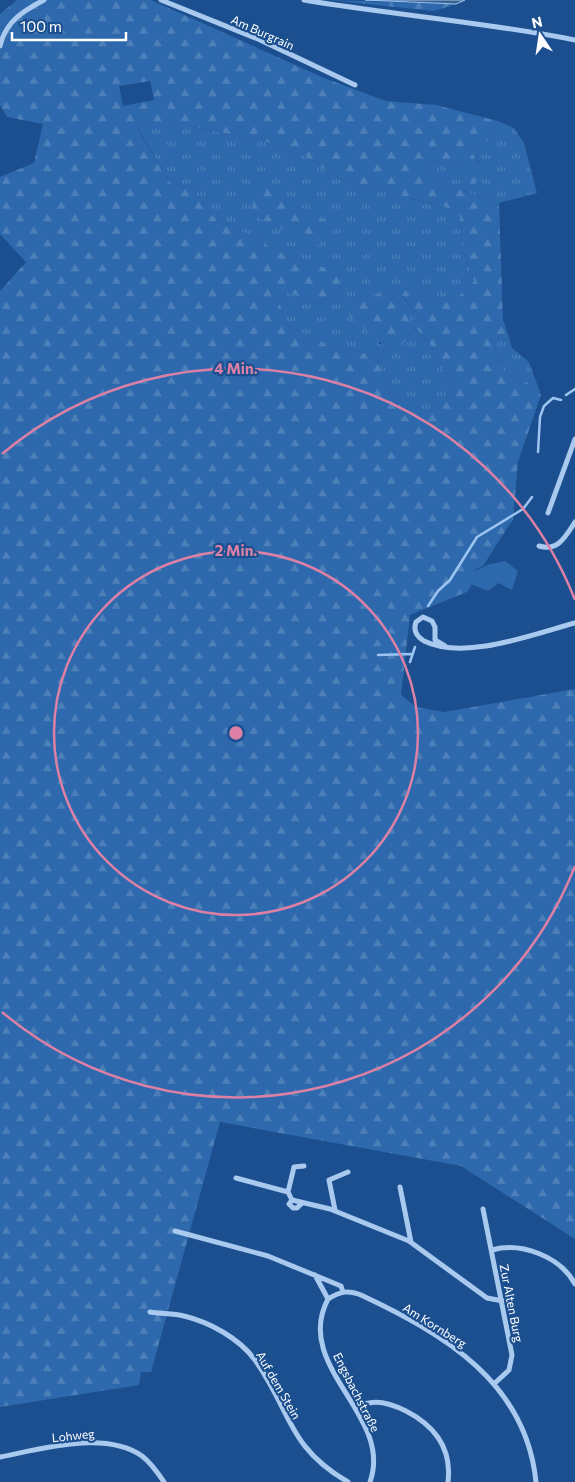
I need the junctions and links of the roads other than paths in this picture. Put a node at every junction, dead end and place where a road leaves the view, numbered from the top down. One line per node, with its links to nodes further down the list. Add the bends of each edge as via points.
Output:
1 (44, 0): 5 (street, via 18,14)
2 (161, 0): 6 (street, Am Burgrain)
3 (304, 0): 4 (street, via 485,24)
4 (575, 40)
5 (0, 46)
6 (355, 85)
7 (575, 438): 8 (street)
8 (548, 513)
9 (575, 522): 10 (street, via 561,543 547,549)
10 (539, 546)
11 (575, 623): 12 (street, via 499,644)
12 (445, 646): 12 (street, via 435,640 432,621 423,617 416,622 418,636)
13 (304, 1166): 17 (street, via 294,1167)
14 (348, 1172): 21 (street, via 330,1180)
15 (236, 1178): 17 (street)
16 (400, 1187): 23 (street)
17 (288, 1192): 18 (street)
18 (292, 1200): 19 (street); 19 (street, via 289,1204 293,1208)
19 (302, 1203): 21 (street)
20 (483, 1209): 24 (street, Zur Alten Burg)
21 (335, 1210): 23 (street)
22 (175, 1231): 25 (street, Am Kornberg, via 268,1256)
23 (411, 1242): 29 (street, via 487,1298)
24 (492, 1250): 26 (street, Zur Alten Burg, via 505,1246 530,1250 558,1264); 29 (street, Zur Alten Burg)
25 (315, 1275): 27 (street, Am Kornberg, via 340,1286); 28 (street)
26 (575, 1284)
27 (343, 1292): 28 (street); 31 (street, Am Kornberg, via 361,1295 420,1326 463,1353)
28 (328, 1298): 32 (street, Engsbachstraße, via 321,1319 324,1347 332,1371)
29 (503, 1300): 31 (street, Zur Alten Burg, via 512,1355 509,1370)
30 (150, 1312): 35 (street, Auf dem Stein, via 184,1316 212,1326 237,1342 254,1359 307,1451)
31 (495, 1383): 38 (street, Am Kornberg, via 528,1439)
32 (355, 1408): 36 (street, Engsbachstraße, via 368,1431 374,1452); 37 (street, via 370,1402 394,1405 420,1418 436,1432 445,1450)
33 (0, 1457): 34 (street, Lohweg, via 57,1446 108,1442 142,1456)
34 (164, 1482)
35 (348, 1482)
36 (370, 1482)
37 (448, 1482)
38 (536, 1482)

